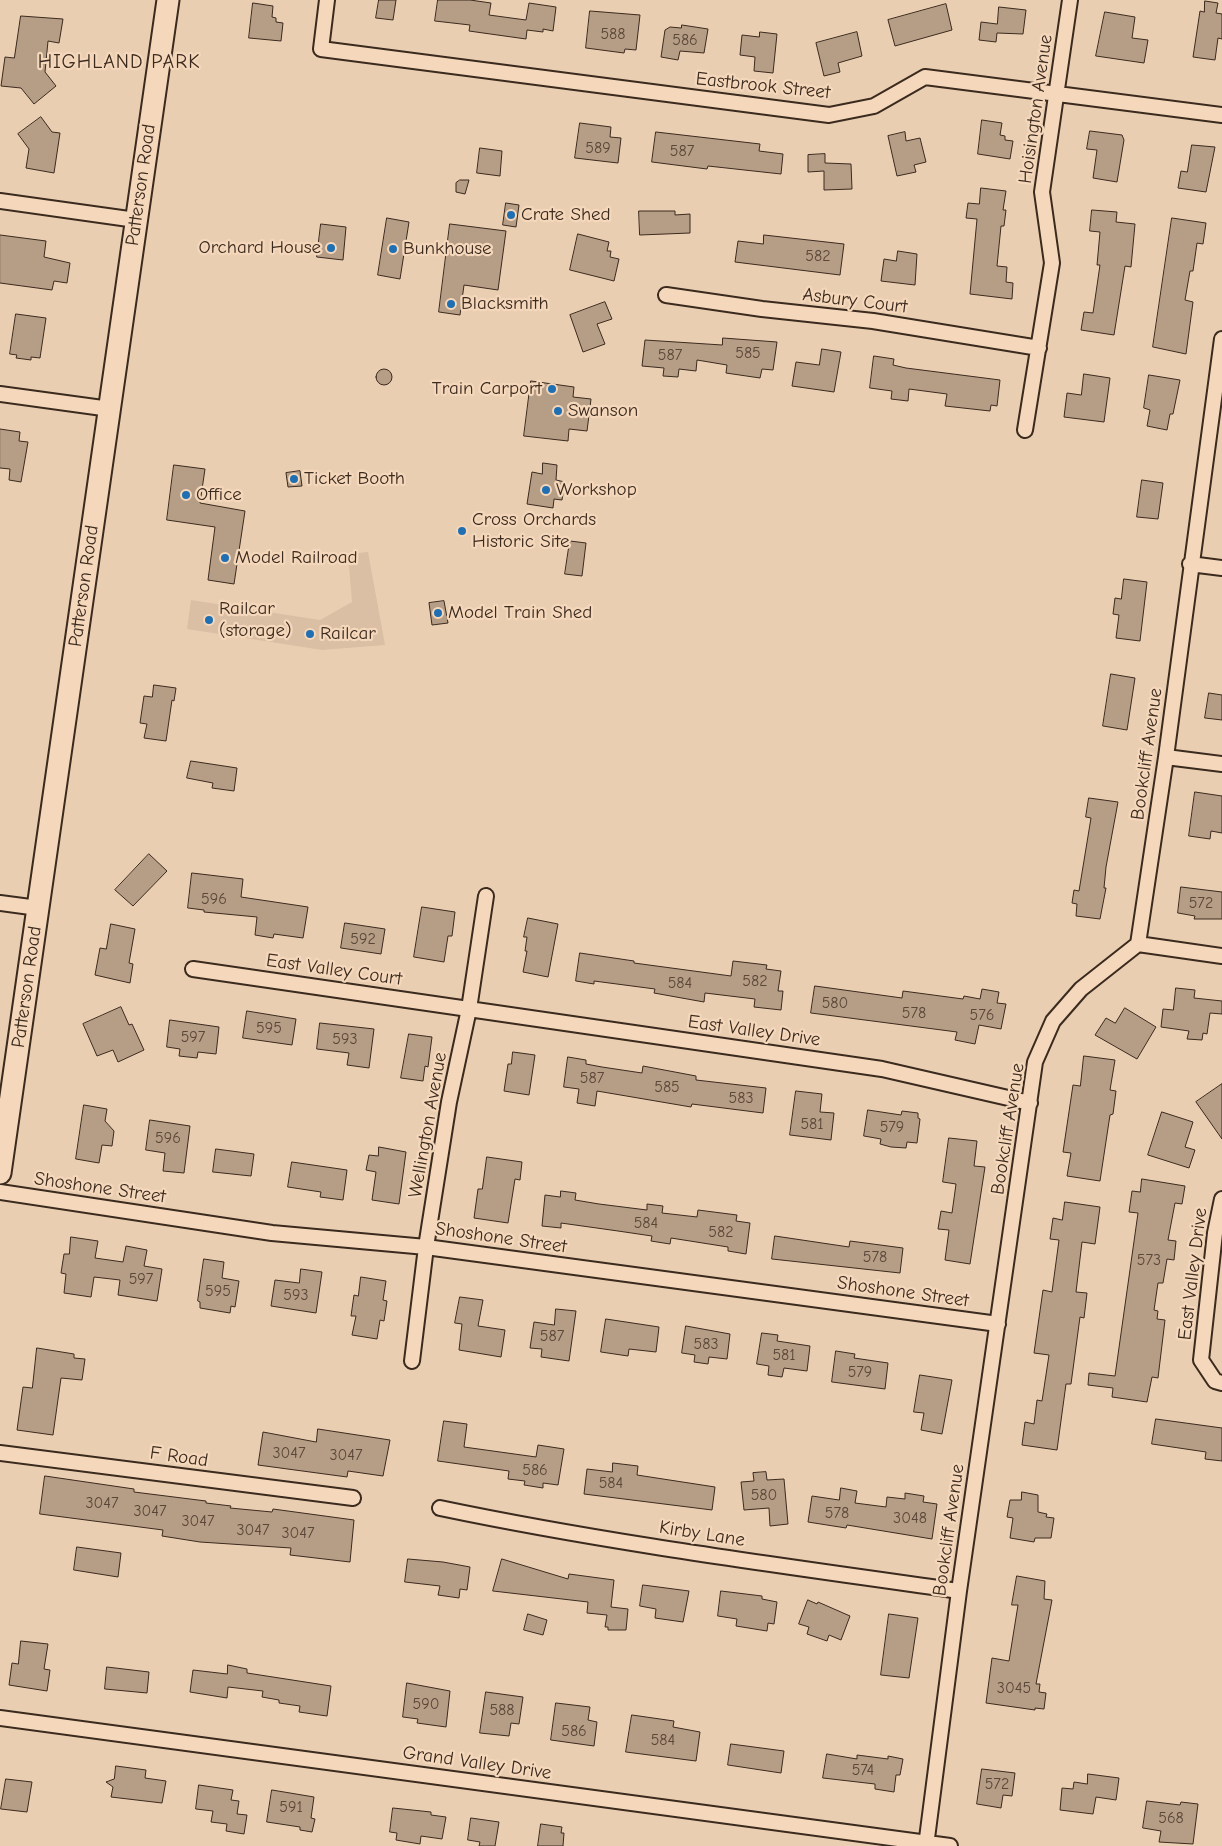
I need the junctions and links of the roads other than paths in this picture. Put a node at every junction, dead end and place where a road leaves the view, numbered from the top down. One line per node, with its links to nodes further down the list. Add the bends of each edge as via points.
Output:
1 (168, 0): 7 (main road, Patterson Road)
2 (327, 0): 4 (street, Eastbrook Street, via 321,49 829,115 874,106 925,77)
3 (1070, 0): 4 (street, Hoisington Avenue)
4 (1057, 94): 5 (street, Eastbrook Street); 10 (street, Hoisington Avenue, via 1042,192 1052,263)
5 (1222, 115)
6 (0, 202): 7 (street)
7 (136, 220): 13 (main road, Patterson Road)
8 (666, 295): 10 (street, Asbury Court, via 873,321)
9 (1222, 339): 11 (street, Bookcliff Avenue)
10 (1039, 348): 14 (street, Hoisington Avenue)
11 (1219, 378): 15 (street, Bookcliff Avenue)
12 (0, 394): 13 (street)
13 (110, 409): 21 (main road, Patterson Road)
14 (1025, 430)
15 (1190, 564): 16 (street); 17 (street, Bookcliff Avenue)
16 (1222, 568)
17 (1166, 757): 18 (street); 22 (street, Bookcliff Avenue)
18 (1222, 764)
19 (486, 896): 25 (street, Wellington Avenue)
20 (0, 903): 21 (street)
21 (38, 908): 27 (main road, Patterson Road)
22 (1138, 944): 23 (street); 26 (street, Bookcliff Avenue, via 1081,989 1052,1021 1035,1062)
23 (1222, 956)
24 (193, 969): 25 (street, East Valley Court)
25 (469, 1009): 26 (street, East Valley Drive, via 882,1069); 30 (street, Wellington Avenue, via 449,1102)
26 (1030, 1103): 31 (street, Bookcliff Avenue)
27 (0, 1173)
28 (0, 1192): 30 (street, Shoshone Street, via 272,1232)
29 (1222, 1199): 33 (street, East Valley Drive, via 1201,1360)
30 (426, 1247): 31 (street, Shoshone Street); 32 (street, Wellington Avenue)
31 (998, 1324): 37 (street, Bookcliff Avenue)
32 (412, 1361)
33 (1218, 1382)
34 (0, 1453): 35 (street, F Road)
35 (353, 1498)
36 (440, 1508): 37 (street, Kirby Lane, via 678,1550)
37 (960, 1591): 39 (street, Bookcliff Avenue)
38 (0, 1718): 39 (street, Grand Valley Drive)
39 (926, 1844): 40 (street, Grand Valley Drive)
40 (950, 1846)

